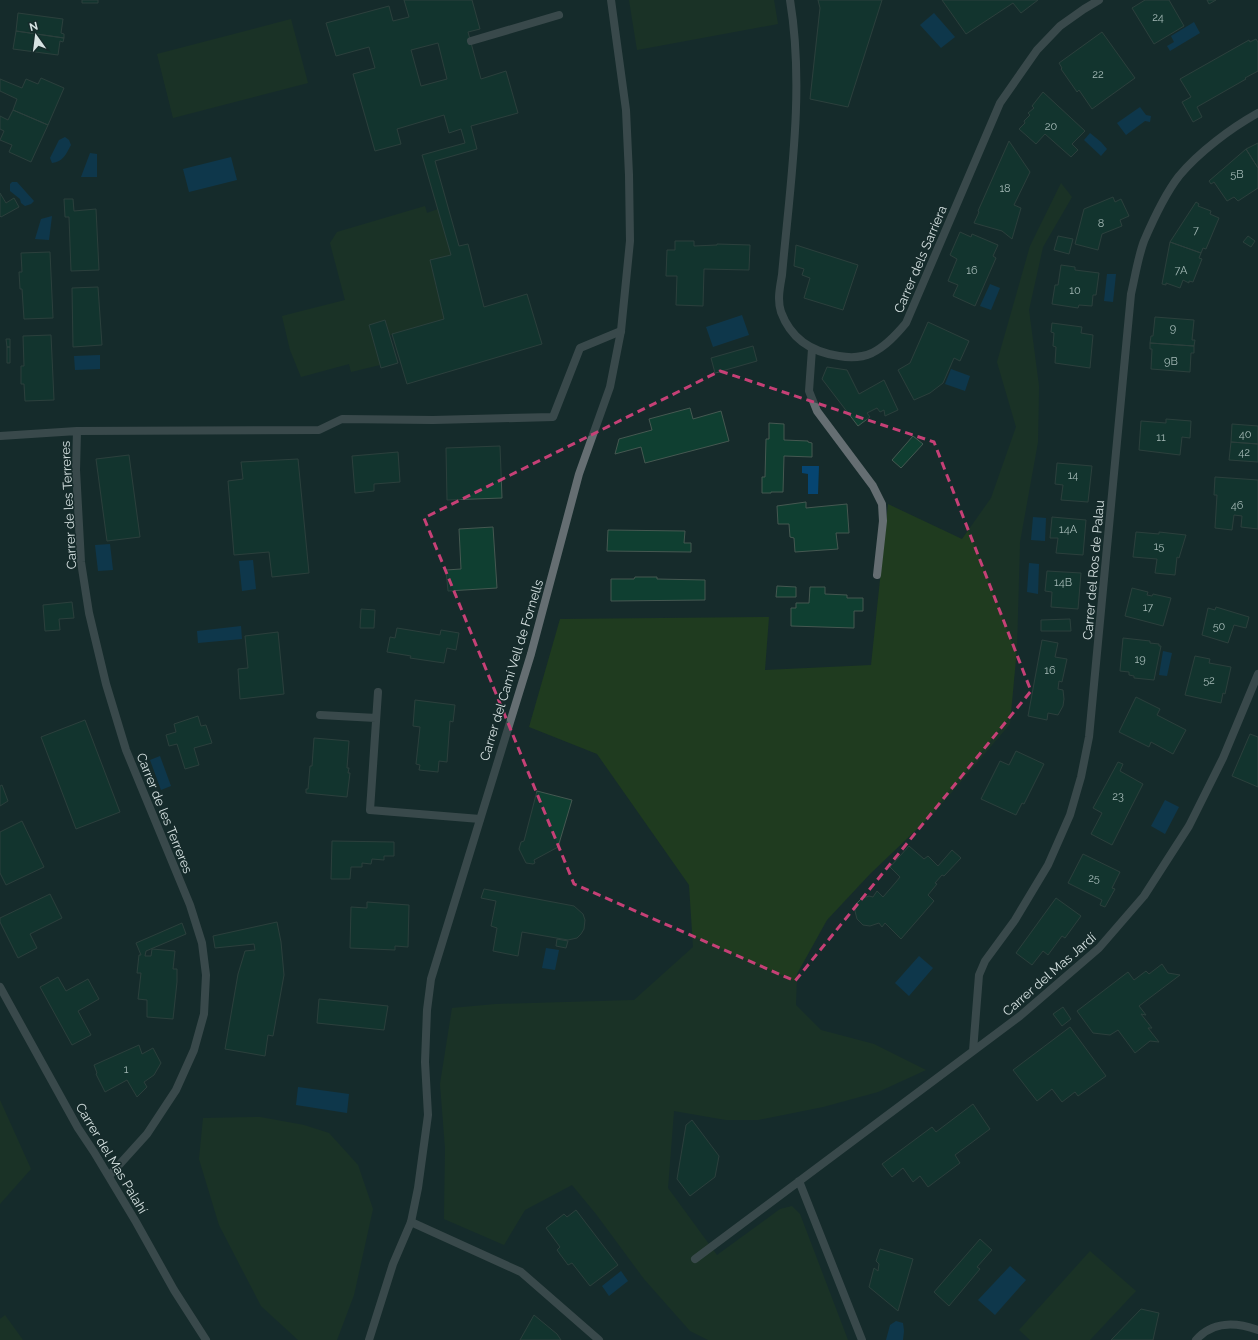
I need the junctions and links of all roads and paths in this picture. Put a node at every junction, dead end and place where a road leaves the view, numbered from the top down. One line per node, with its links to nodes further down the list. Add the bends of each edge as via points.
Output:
1 (611, 0): 7 (street, Carrer del Camí Vell de Fornells, via 626,110 629,175 630,241)
2 (790, 0): 8 (street, Carrer dels Sarriera, via 797,93 779,295 780,311 796,338)
3 (1099, 0): 8 (street, Carrer dels Sarriera, via 1060,26 1037,50 1000,103 906,323 888,343 871,354 852,358)
4 (559, 15): 5 (street)
5 (471, 41)
6 (1258, 113): 18 (street, Carrer del Ros de Palau, via 1204,151 1179,176 1144,242 1131,294 1090,737 1070,815 1048,865 1015,920 985,961 979,975)
7 (621, 331): 9 (street, via 580,348 553,417 342,419 319,430); 16 (street, Carrer del Camí Vell de Fornells, via 610,387 579,474 531,654)
8 (812, 349): 11 (street, via 809,391 817,412 873,486 882,504 883,521)
9 (77, 431): 10 (street); 19 (street, Carrer de les Terreres, via 78,517 81,562 89,613 106,684 126,750 190,905 202,943 206,975 204,1014 194,1050 176,1090 147,1134)
10 (0, 436)
11 (877, 575)
12 (1258, 674): 18 (street, Carrer del Mas Jardí, via 1223,758 1189,826 1144,896 1099,948 1020,1016)
13 (378, 692): 15 (street)
14 (320, 715): 15 (street)
15 (376, 718): 16 (street, via 370,810)
16 (480, 819): 21 (street, Carrer del Camí Vell de Fornells, via 431,979 425,1062 428,1115)
17 (0, 987): 19 (street, Carrer del Mas Palahí, via 78,1128)
18 (973, 1051): 20 (street, Carrer del Mas Jardí)
19 (109, 1176): 24 (street, Carrer del Mas Palahí, via 174,1290)
20 (799, 1181): 22 (street, Carrer del Mas Jardí); 27 (street)
21 (411, 1222): 25 (street, Carrer del Camí Vell de Fornells, via 393,1264); 26 (street, via 521,1272)
22 (695, 1259)
23 (1258, 1330): 28 (street, via 1248,1326 1222,1324)
24 (206, 1340)
25 (369, 1340)
26 (599, 1340)
27 (862, 1340)
28 (1196, 1340)

